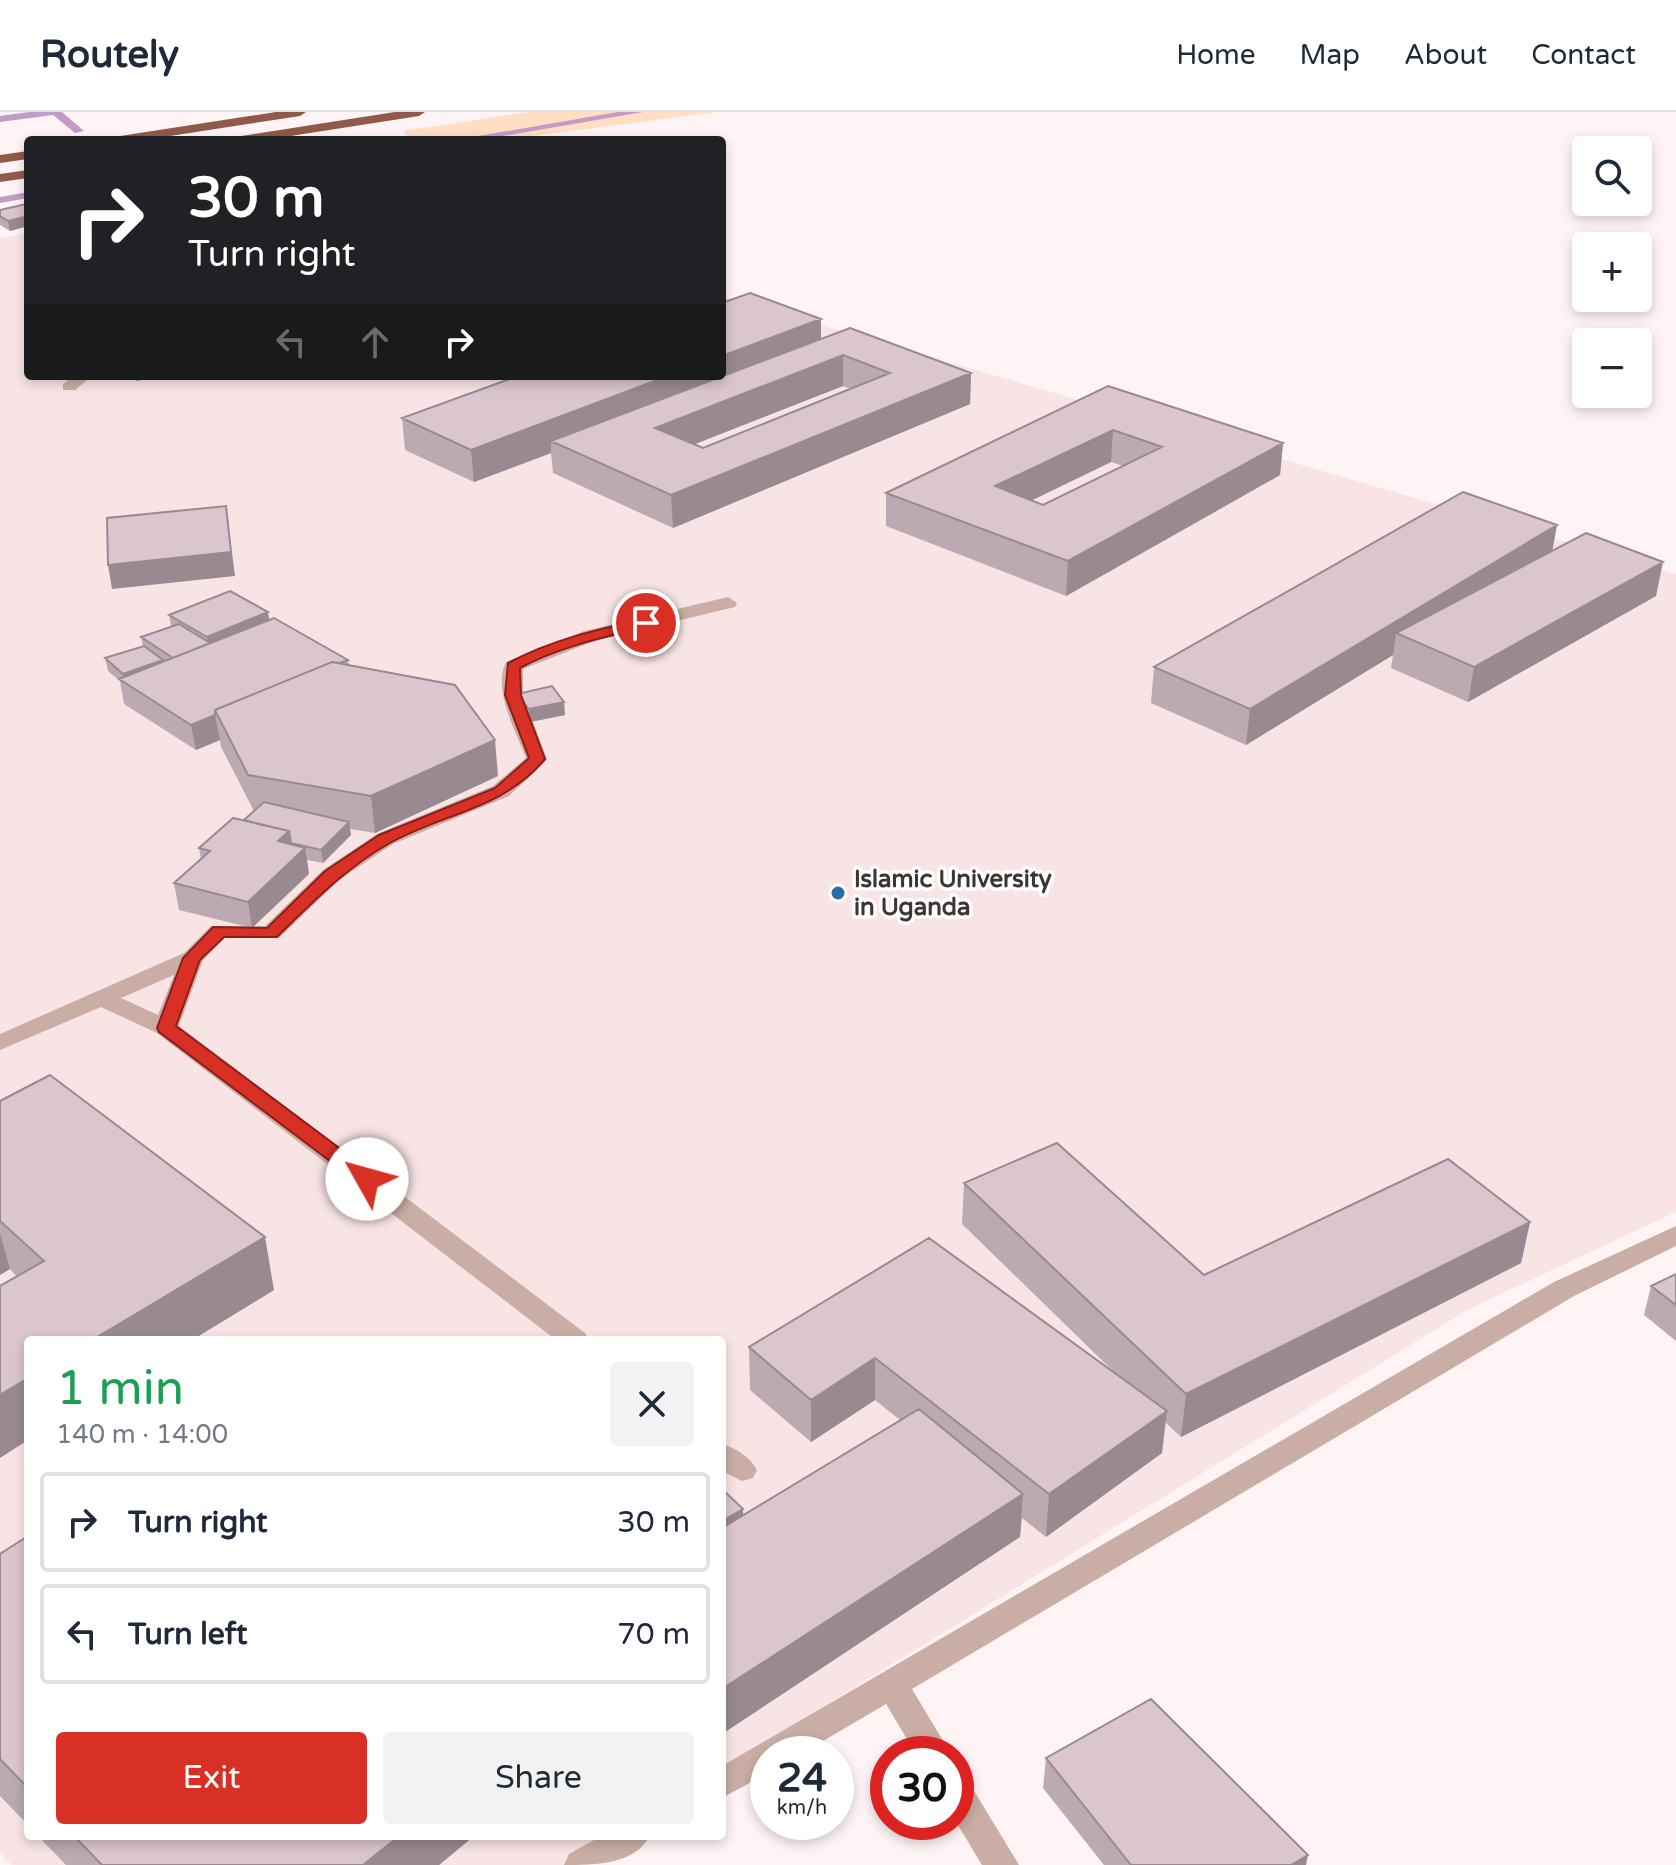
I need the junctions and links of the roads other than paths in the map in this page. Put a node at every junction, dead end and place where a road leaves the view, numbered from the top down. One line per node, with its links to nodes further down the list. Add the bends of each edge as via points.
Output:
1 (300, 112): 3 (highway)
2 (419, 112): 4 (highway)
3 (146, 136)
4 (266, 136)
5 (24, 156): 6 (highway)
6 (0, 159)
7 (24, 175): 8 (highway)
8 (0, 178)
9 (79, 380): 10 (street)
10 (69, 387)
11 (728, 603): 12 (street, via 602,632 513,666 513,695 537,759 501,791 385,839 331,875 271,933 219,931)
12 (192, 958): 13 (street); 14 (street)
13 (102, 999): 14 (street); 15 (street)
14 (166, 1028): 17 (street)
15 (0, 1043)
16 (1676, 1235): 18 (street, via 1564,1289)
17 (570, 1336)
18 (891, 1684): 19 (street); 20 (street)
19 (802, 1736)
20 (923, 1736)
21 (750, 1767): 22 (street)
22 (726, 1781)
23 (974, 1821): 26 (street)
24 (625, 1840): 25 (street)
25 (582, 1865)
26 (1001, 1865)

